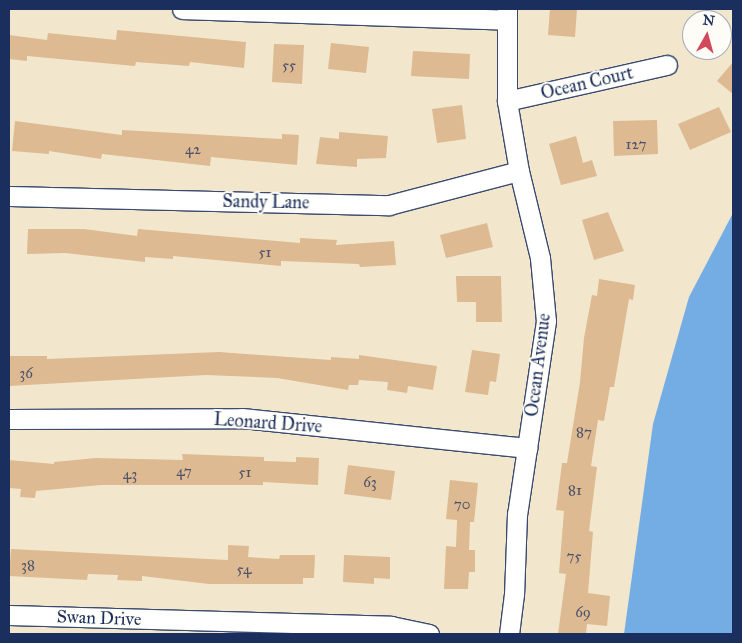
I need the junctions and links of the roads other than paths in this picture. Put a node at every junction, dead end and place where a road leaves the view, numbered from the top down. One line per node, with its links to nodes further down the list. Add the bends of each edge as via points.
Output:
1 (182, 9): 2 (street)
2 (292, 11): 3 (street)
3 (506, 14): 5 (street, Ocean Avenue)
4 (667, 65): 5 (street, Ocean Court)
5 (507, 101): 6 (street, Ocean Avenue)
6 (519, 171): 7 (street, Sandy Lane, via 390,204); 9 (street, Ocean Avenue, via 546,290 546,321)
7 (9, 196)
8 (9, 419): 9 (street, Leonard Drive, via 242,418)
9 (527, 448): 12 (street, Ocean Avenue, via 517,514)
10 (9, 615): 11 (street, Swan Drive, via 391,626)
11 (429, 634)
12 (509, 634)

